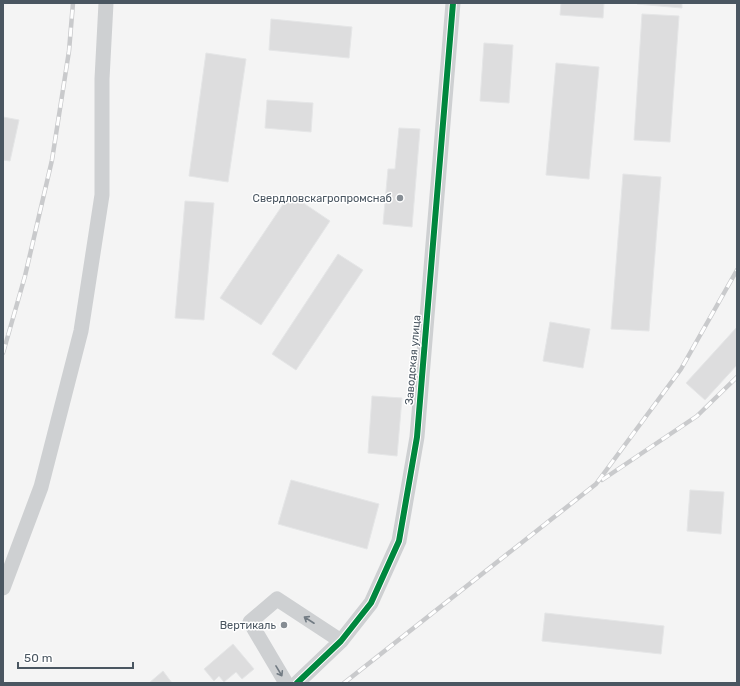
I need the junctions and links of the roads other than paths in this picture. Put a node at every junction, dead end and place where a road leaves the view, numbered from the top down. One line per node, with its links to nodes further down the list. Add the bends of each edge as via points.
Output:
1 (106, 3): 3 (street, via 102,79 102,195 81,331 41,487)
2 (453, 3): 4 (street, Заводская улица, via 417,437 399,541 371,603)
3 (3, 588)
4 (342, 642): 5 (street, one-way to 5, via 278,599 250,622); 6 (street, Заводская улица)
5 (286, 683)
6 (298, 683)

